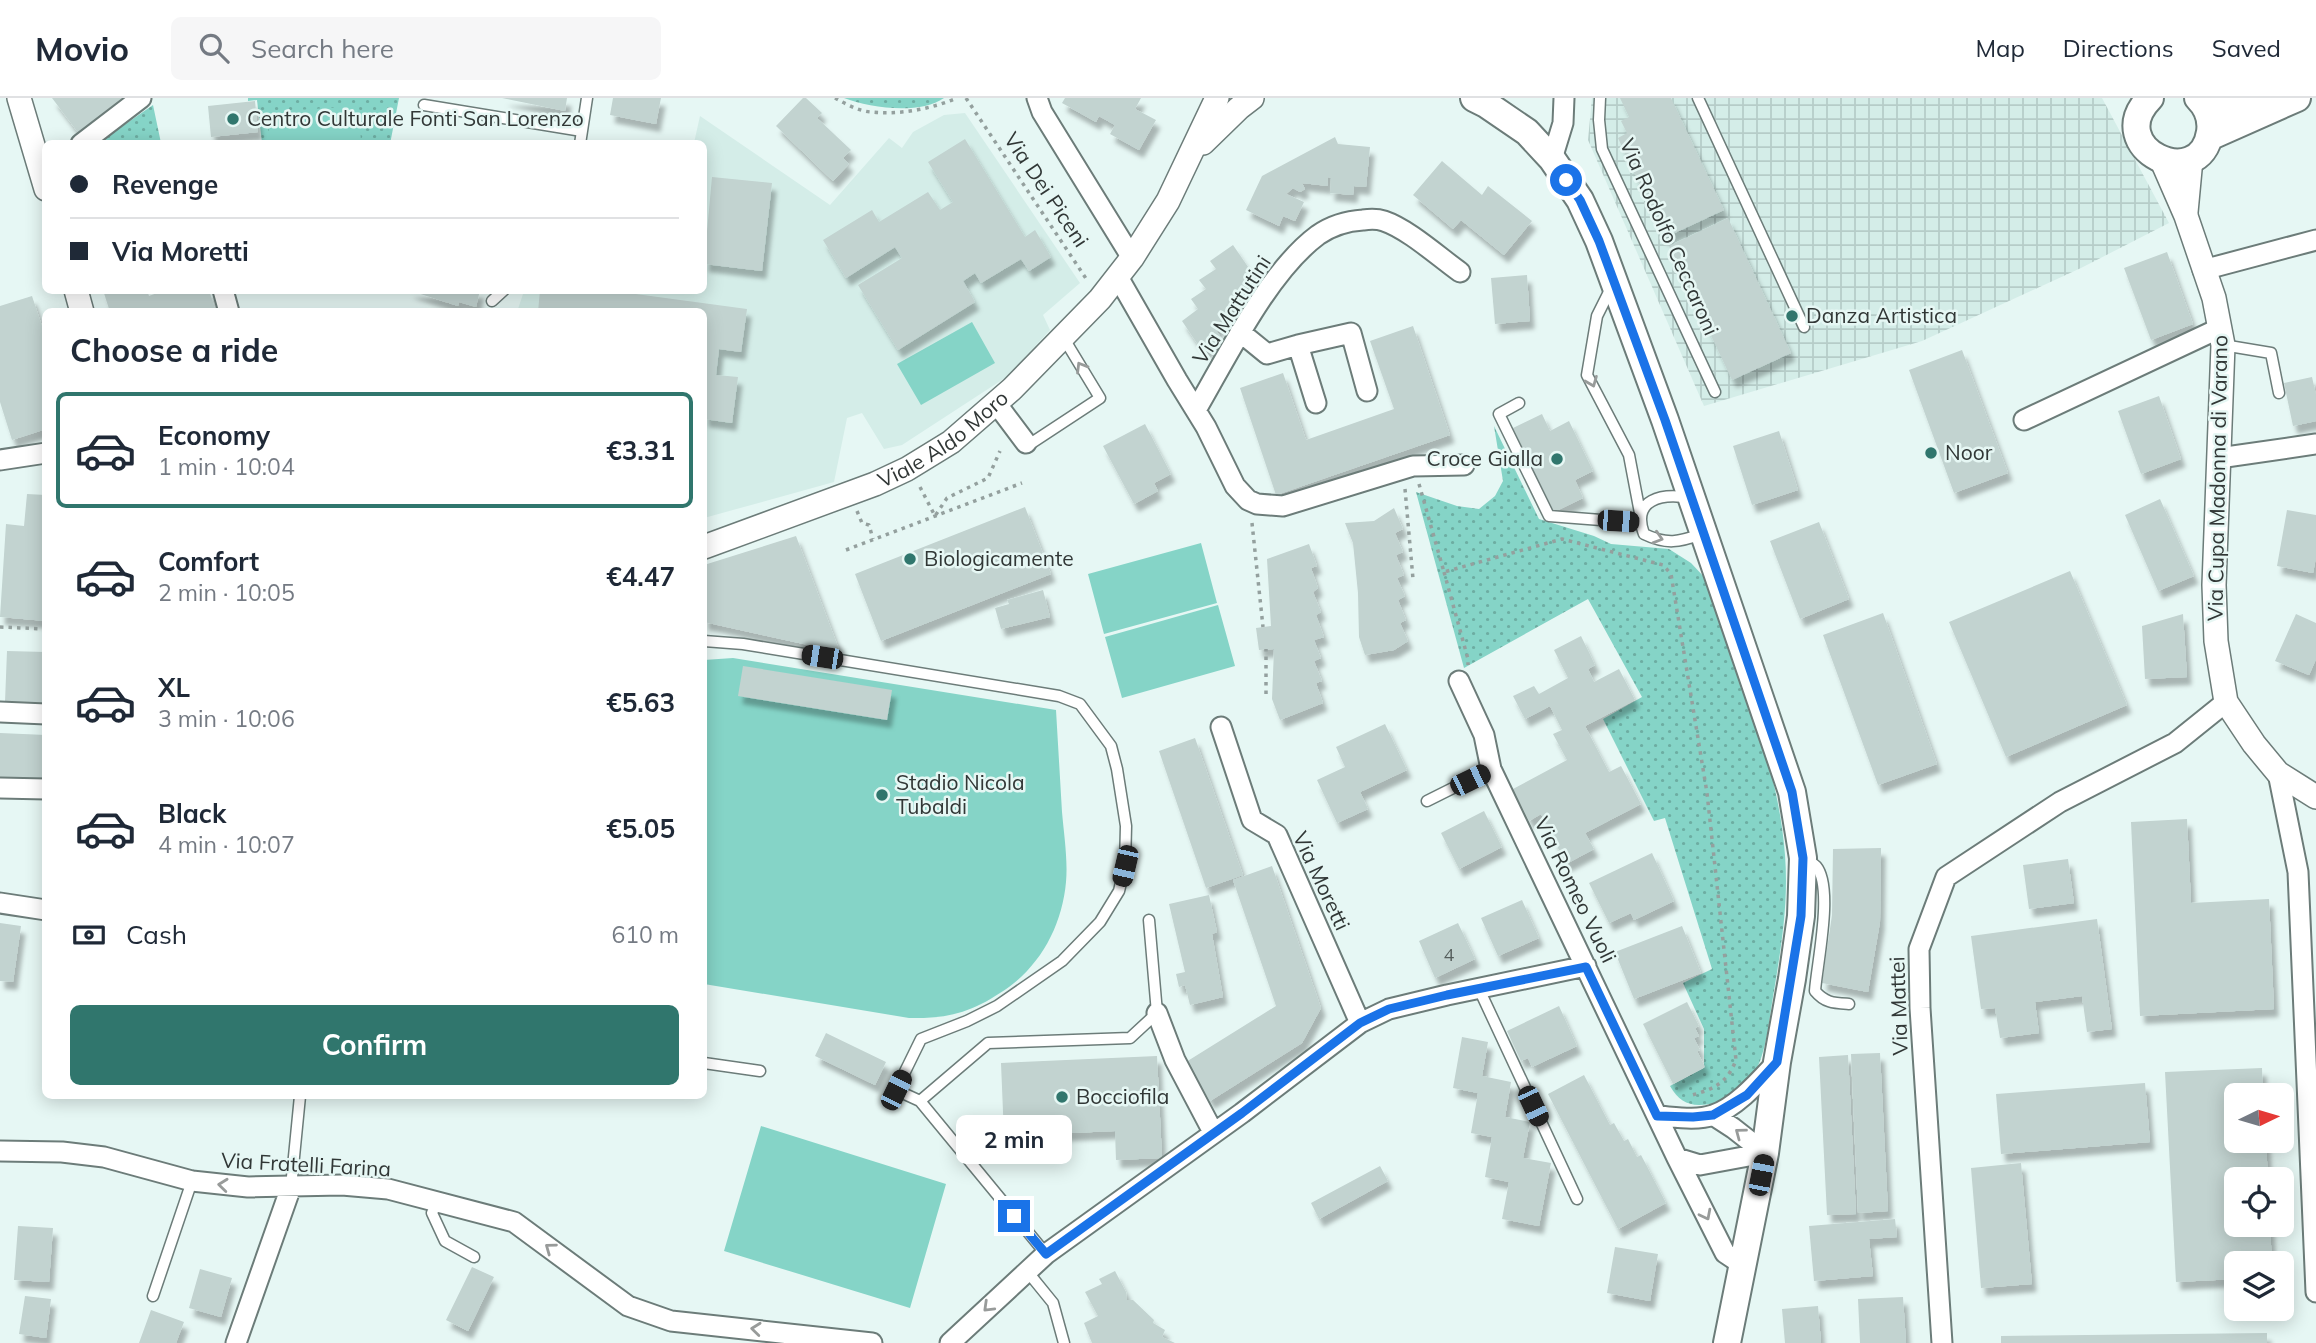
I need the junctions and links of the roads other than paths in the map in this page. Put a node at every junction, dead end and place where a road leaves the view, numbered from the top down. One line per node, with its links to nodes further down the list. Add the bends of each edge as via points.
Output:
1 (19, 98): 23 (street)
2 (141, 98): 17 (street)
3 (587, 98): 15 (lane)
4 (1037, 98): 26 (street)
5 (1217, 98): 19 (street, Viale Aldo Moro)
6 (1252, 98): 19 (street, Viale Aldo Moro)
7 (1474, 98): 20 (main road, via 1527,132)
8 (1564, 98): 20 (street, via 1563,123)
9 (1600, 98): 39 (lane, Via Rodolfo Ceccaroni, via 1602,149)
10 (1698, 98): 33 (lane)
11 (2297, 98): 12 (main road); 16 (main road)
12 (2202, 103): 16 (main road, via 2211,127)
13 (424, 105): 15 (lane)
14 (2139, 105): 22 (main road, via 2140,139)
15 (582, 131): 18 (lane)
16 (2209, 137): 21 (main road)
17 (86, 140)
18 (581, 140)
19 (1193, 152): 26 (street, Viale Aldo Moro)
20 (1552, 159): 30 (main road, via 1580,200)
21 (2191, 159): 22 (main road); 24 (street, Via Cupa Madonna di Varano)
22 (2162, 161): 24 (street, Via Cupa Madonna di Varano)
23 (42, 172)
24 (2186, 216): 27 (street, Via Cupa Madonna di Varano)
25 (2316, 240): 27 (street)
26 (1132, 258): 29 (street, Viale Aldo Moro)
27 (2203, 270): 36 (street, Via Cupa Madonna di Varano)
28 (1460, 272): 34 (street, Via Mattutini, via 1400,229 1383,221 1353,220 1319,234 1303,248)
29 (1118, 277): 35 (street, Viale Aldo Moro); 44 (street, Via Mattutini)
30 (1615, 282): 52 (main road); 53 (lane, one-way to 53, via 1597,316 1587,375 1629,455)
31 (500, 294): 32 (lane)
32 (492, 301)
33 (1804, 327)
34 (1240, 332): 37 (street, via 1267,354); 44 (street, Via Mattutini)
35 (1063, 337): 41 (street, Viale Aldo Moro); 46 (lane, one-way to 35, via 1026,447 1100,398)
36 (2222, 337): 40 (lane, via 2271,353); 45 (street); 49 (street, Via Cupa Madonna di Varano)
37 (1298, 345): 38 (street, via 1351,333); 43 (street)
38 (1367, 391)
39 (1715, 392)
40 (2279, 393)
41 (996, 403): 46 (street); 55 (street, Viale Aldo Moro, via 951,442 910,468)
42 (1519, 403): 53 (lane, via 1499,414 1549,516)
43 (1316, 404)
44 (1196, 410): 51 (street, Via Mattutini, via 1235,486 1248,500 1264,506 1283,506 1408,468)
45 (2024, 421)
46 (1026, 443)
47 (2316, 444): 49 (street)
48 (42, 454): 50 (street)
49 (2219, 458): 58 (street, Via Cupa Madonna di Varano, via 2214,585 2216,641)
50 (0, 460)
51 (1464, 465)
52 (1690, 498): 53 (lane, via 1660,496); 54 (main road)
53 (1640, 518): 54 (lane, one-way to 54, via 1644,534 1667,542)
54 (1702, 534): 68 (main road, via 1792,792)
55 (707, 546)
56 (707, 641): 81 (lane, via 1059,696 1080,704 1111,746 1126,826 1119,891 1100,922 1062,961 998,1006 921,1039 896,1090)
57 (1459, 681): 62 (street, Via Romeo Vuoli, via 1484,735)
58 (2226, 702): 63 (street); 105 (street, Via Mattei, via 2175,743 2060,802 1946,877 1919,949)
59 (0, 712): 60 (street)
60 (42, 714)
61 (1221, 727): 76 (street, Via Moretti, via 1251,820 1277,835)
62 (1491, 769): 67 (lane); 72 (street, Via Romeo Vuoli)
63 (2278, 773): 66 (street); 84 (street, via 2298,872)
64 (0, 788): 65 (street)
65 (42, 789)
66 (2316, 797)
67 (1427, 801)
68 (1803, 858): 74 (lane, via 1816,867 1824,888 1815,991 1823,1000); 77 (main road, via 1801,916)
69 (0, 904): 70 (street)
70 (42, 909)
71 (1149, 920): 75 (lane)
72 (1586, 967): 73 (street); 83 (street, Via Romeo Vuoli)
73 (1479, 989): 76 (street, via 1389,1009); 92 (lane)
74 (1849, 1003)
75 (1157, 1013): 81 (lane, via 1130,1038 988,1043); 85 (street, via 1175,1060)
76 (1360, 1023): 85 (street)
77 (1777, 1062): 82 (street, via 1747,1095); 87 (main road)
78 (707, 1063): 79 (lane)
79 (760, 1071)
80 (300, 1099): 90 (lane)
81 (920, 1101): 94 (lane)
82 (1713, 1115): 83 (street); 87 (street, one-way to 82)
83 (1657, 1116): 88 (street, Via Romeo Vuoli)
84 (2312, 1120): 91 (street)
85 (1213, 1132): 94 (street)
86 (0, 1151): 89 (street, Via Fratelli Farina, via 104,1157)
87 (1765, 1153): 88 (street, via 1700,1166); 96 (main road)
88 (1676, 1158): 96 (street, Via Romeo Vuoli, one-way to 96, via 1725,1253)
89 (192, 1181): 90 (street, Via Fratelli Farina, one-way to 89); 99 (lane)
90 (291, 1186): 93 (street, Via Fratelli Farina, via 387,1189); 100 (street)
91 (2315, 1193): 98 (street)
92 (1577, 1199)
93 (437, 1202): 95 (lane, via 432,1213 445,1241); 101 (street, Via Fratelli Farina, one-way to 93, via 671,1321 628,1306 514,1222)
94 (1046, 1254): 97 (street)
95 (474, 1257)
96 (1743, 1265): 104 (main road)
97 (1027, 1270): 102 (street, one-way to 102); 103 (lane, via 1053,1303)
98 (2316, 1292)
99 (153, 1296)
100 (236, 1343)
101 (872, 1343)
102 (950, 1343)
103 (1064, 1343)
104 (1727, 1343)
105 (1942, 1343)

